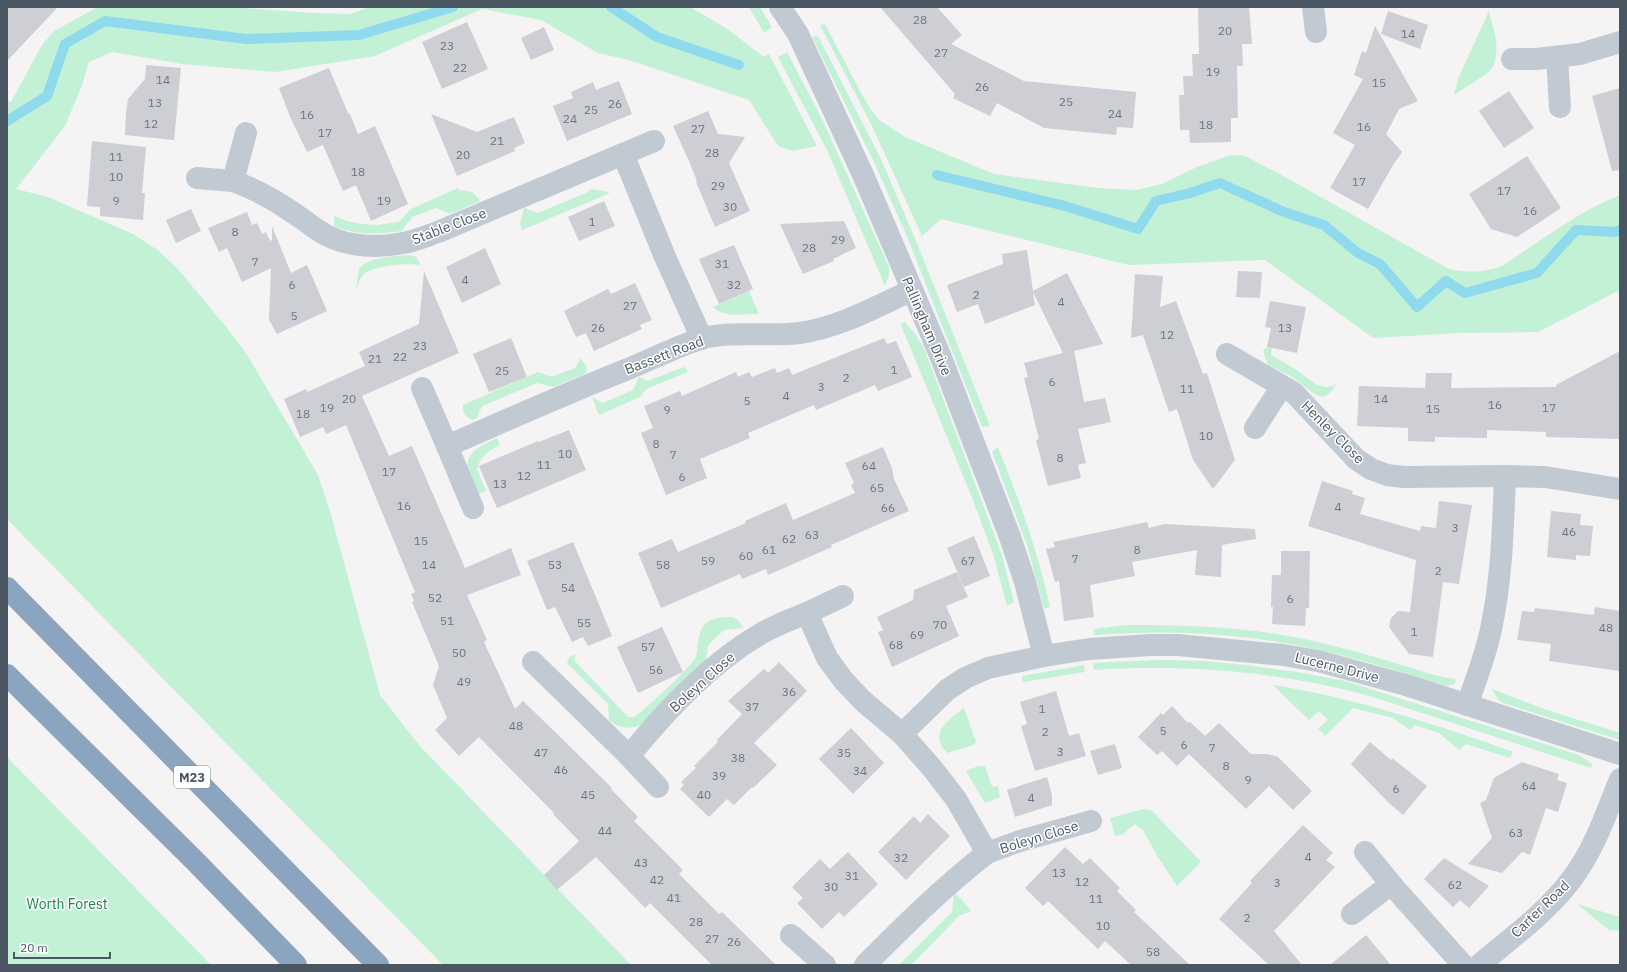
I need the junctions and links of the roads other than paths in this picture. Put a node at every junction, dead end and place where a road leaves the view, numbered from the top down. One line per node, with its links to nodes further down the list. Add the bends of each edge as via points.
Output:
1 (780, 7): 13 (street, Pallingham Drive, via 798,34 864,177)
2 (1313, 7): 3 (street)
3 (1316, 32)
4 (1620, 42): 5 (street, via 1580,54)
5 (1557, 57): 6 (street); 7 (street)
6 (1512, 59)
7 (1560, 107)
8 (246, 133): 12 (street)
9 (654, 141): 10 (street, Stable Close)
10 (623, 154): 12 (street, Stable Close, via 431,234 403,244 389,245 342,242 328,236 278,202); 14 (street)
11 (197, 178): 12 (street, Stable Close)
12 (233, 181)
13 (912, 290): 14 (street, Bassett Road, via 848,320 801,333); 26 (street, Pallingham Drive, via 1010,537 1025,582)
14 (702, 339): 19 (street, Bassett Road, via 584,386)
15 (1227, 354): 16 (street, Henley Close)
16 (1282, 386): 18 (street); 20 (street, Henley Close, via 1294,393 1356,459 1371,469 1387,475 1404,477)
17 (422, 388): 19 (street)
18 (1255, 428)
19 (447, 446): 22 (street)
20 (1505, 476): 21 (street, Henley Close, via 1545,477); 29 (street, via 1502,546 1494,612)
21 (1620, 489)
22 (474, 508)
23 (7, 588): 42 (highway, M23)
24 (843, 596): 25 (street, Boleyn Close)
25 (807, 612): 30 (street, Boleyn Close, via 827,658 844,681); 32 (street, Boleyn Close, via 762,634 720,662 655,725)
26 (1044, 656): 29 (street, Lucerne Drive, via 1089,649 1151,645 1283,654 1358,671); 30 (street, via 988,668 965,678 942,694)
27 (533, 662): 32 (street)
28 (7, 675): 41 (highway)
29 (1467, 705): 31 (street, Lucerne Drive)
30 (902, 734): 37 (street, Boleyn Close, via 956,800)
31 (1620, 754)
32 (629, 756): 34 (street)
33 (1620, 779): 46 (street, Carter Road, via 1599,832 1571,880 1552,902)
34 (658, 786)
35 (1091, 821): 37 (street, Boleyn Close)
36 (1365, 852): 38 (street)
37 (987, 853): 44 (street, Boleyn Close, via 957,876)
38 (1391, 884): 39 (street); 45 (street)
39 (1352, 914)
40 (791, 935): 43 (street)
41 (296, 965)
42 (378, 965)
43 (825, 965)
44 (865, 965)
45 (1463, 965)
46 (1479, 965)

